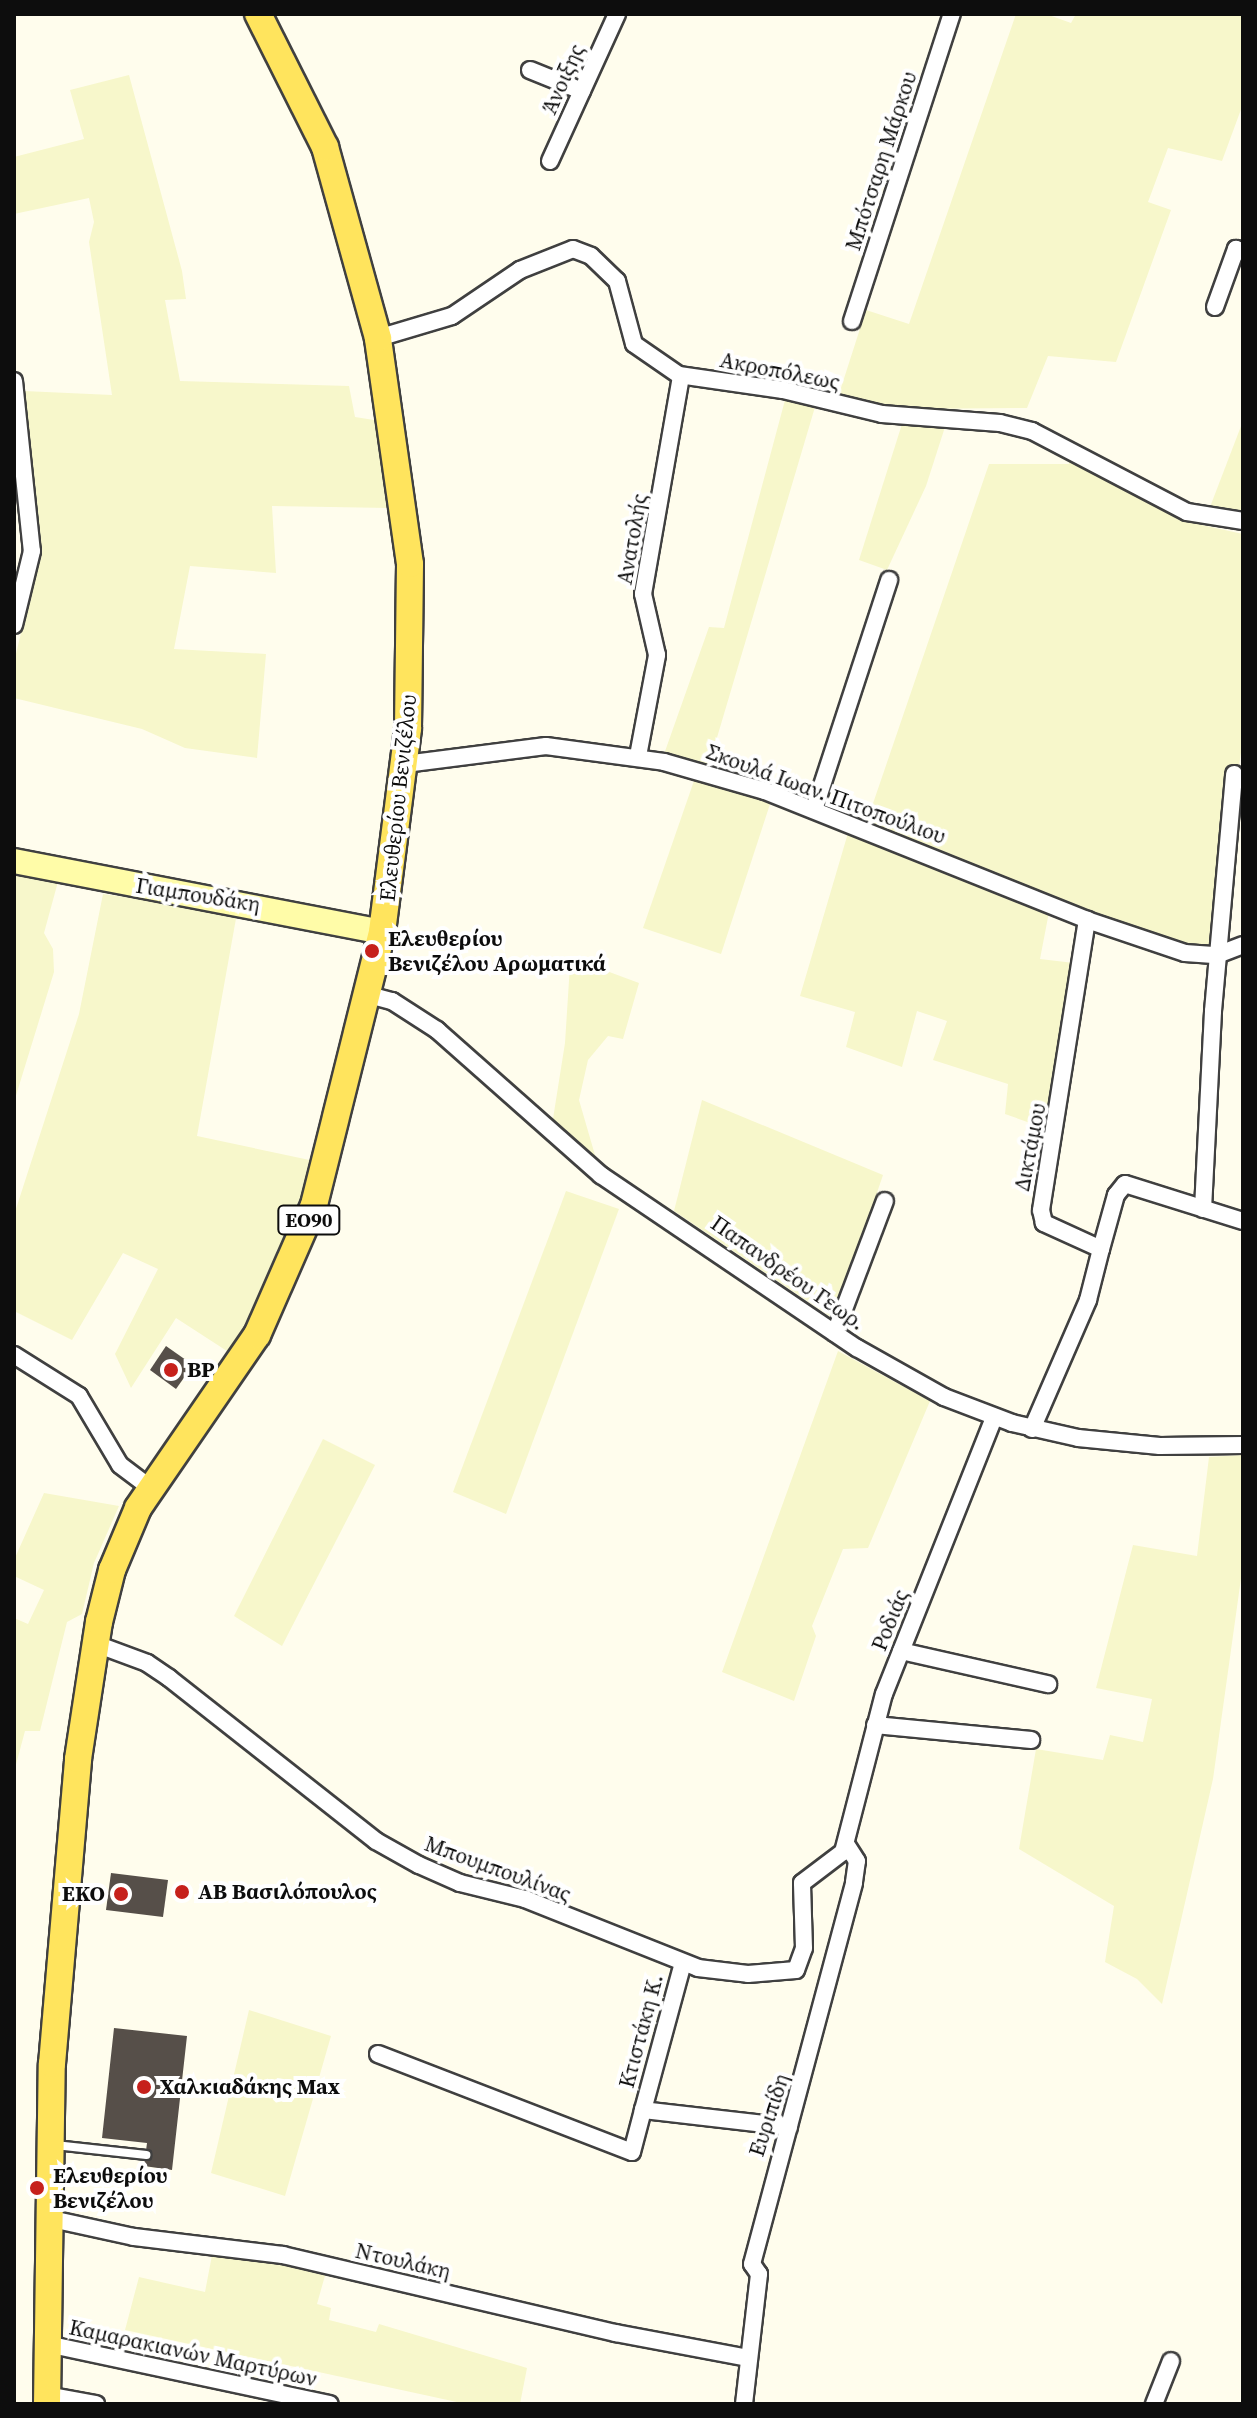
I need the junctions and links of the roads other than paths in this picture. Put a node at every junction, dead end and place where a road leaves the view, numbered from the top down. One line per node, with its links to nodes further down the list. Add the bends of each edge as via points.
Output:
1 (258, 14): 10 (main road, Ελευθερίου Βενιζέλου / ΕΟ90, via 325,147)
2 (617, 14): 5 (street, Άνοιξης)
3 (952, 14): 9 (street, Μπότσαρη Μάρκου)
4 (530, 70): 5 (street)
5 (582, 91): 6 (street, Άνοιξης)
6 (550, 161)
7 (1243, 252): 8 (street, via 1236,249)
8 (1215, 307)
9 (852, 321)
10 (378, 338): 11 (street, Ακροπόλεως, via 452,316 520,270 573,249 591,256 617,281 634,344); 17 (main road, Ελευθερίου Βενιζέλου / ΕΟ90, via 410,564)
11 (681, 376): 13 (street, Ακροπόλεως, via 783,390 882,414 1000,423 1032,431 1187,512); 16 (street, Ανατολής, via 643,594 657,655)
12 (14, 381): 15 (street, via 32,551)
13 (1243, 521)
14 (889, 580): 19 (street)
15 (14, 625)
16 (638, 756): 17 (street, Σκουλά Ιωαν. Πιτοπούλιου, via 538,746); 19 (street, Σκουλά Ιωαν. Πιτοπούλιου, via 728,778)
17 (405, 764): 22 (main road, Ελευθερίου Βενιζέλου / ΕΟ90)
18 (1234, 774): 24 (street)
19 (814, 810): 21 (street, Σκουλά Ιωαν. Πιτοπούλιου)
20 (14, 861): 22 (street, Γιαμπουδάκη)
21 (1087, 920): 24 (street, Σκουλά Ιωαν. Πιτοπούλιου, via 1185,953); 29 (street, Δικτάμου, via 1041,1210 1044,1223)
22 (382, 932): 25 (main road, Ελευθερίου Βενιζέλου / ΕΟ90)
23 (1243, 945): 24 (street)
24 (1217, 955): 27 (street)
25 (369, 995): 30 (street, Παπανδρέου Γεωρ., via 422,1019 593,1169); 35 (main road, Ελευθερίου Βενιζέλου / ΕΟ90, via 322,1180 277,1297 249,1348)
26 (885, 1201): 30 (street)
27 (1203, 1209): 28 (street); 29 (street, via 1125,1184 1116,1195)
28 (1243, 1221)
29 (1101, 1249): 33 (street, via 1088,1300)
30 (835, 1333): 32 (street, Παπανδρέου Γεωρ., via 923,1386)
31 (14, 1355): 35 (street, via 79,1396 120,1465)
32 (994, 1417): 33 (street, Παπανδρέου Γεωρ.); 37 (street, Ροδιάς)
33 (1032, 1429): 34 (street, Παπανδρέου Γεωρ., via 1130,1444)
34 (1243, 1445)
35 (150, 1488): 36 (main road, Ελευθερίου Βενιζέλου / ΕΟ90, via 112,1570)
36 (96, 1644): 42 (street, Μπουμπουλίνας, via 147,1663 169,1678 399,1855 460,1883 525,1899); 46 (main road, Ελευθερίου Βενιζέλου / ΕΟ90, via 70,1842)
37 (901, 1651): 38 (street); 39 (street, Ροδιάς)
38 (1048, 1684)
39 (875, 1725): 40 (street); 41 (street, Ροδιάς)
40 (1031, 1740)
41 (846, 1844): 42 (street, Μπουμπουλίνας, via 834,1863 802,1883 805,1944 796,1970 748,1974); 45 (street, Ευριπίδη, via 857,1861 854,1882)
42 (683, 1963): 44 (street, Κτιστάκη Κ.)
43 (378, 2054): 44 (street, Κτιστάκη Κ., via 632,2152)
44 (643, 2110): 45 (street)
45 (789, 2127): 50 (street, Ευριπίδη, via 752,2264 759,2274)
46 (48, 2144): 47 (lane); 48 (main road, Ελευθερίου Βενιζέλου / ΕΟ90)
47 (146, 2155)
48 (47, 2218): 49 (main road, Ελευθερίου Βενιζέλου / ΕΟ90); 50 (street, Ντουλάκη, via 134,2237 283,2255 616,2333)
49 (47, 2344): 52 (main road, Ελευθερίου Βενιζέλου / ΕΟ90); 54 (street, Καμαρακιανών Μαρτύρων)
50 (748, 2358): 55 (street, Ευριπίδη)
51 (1171, 2361): 56 (street)
52 (47, 2399): 53 (street)
53 (96, 2404)
54 (330, 2404)
55 (744, 2404)
56 (1154, 2404)

